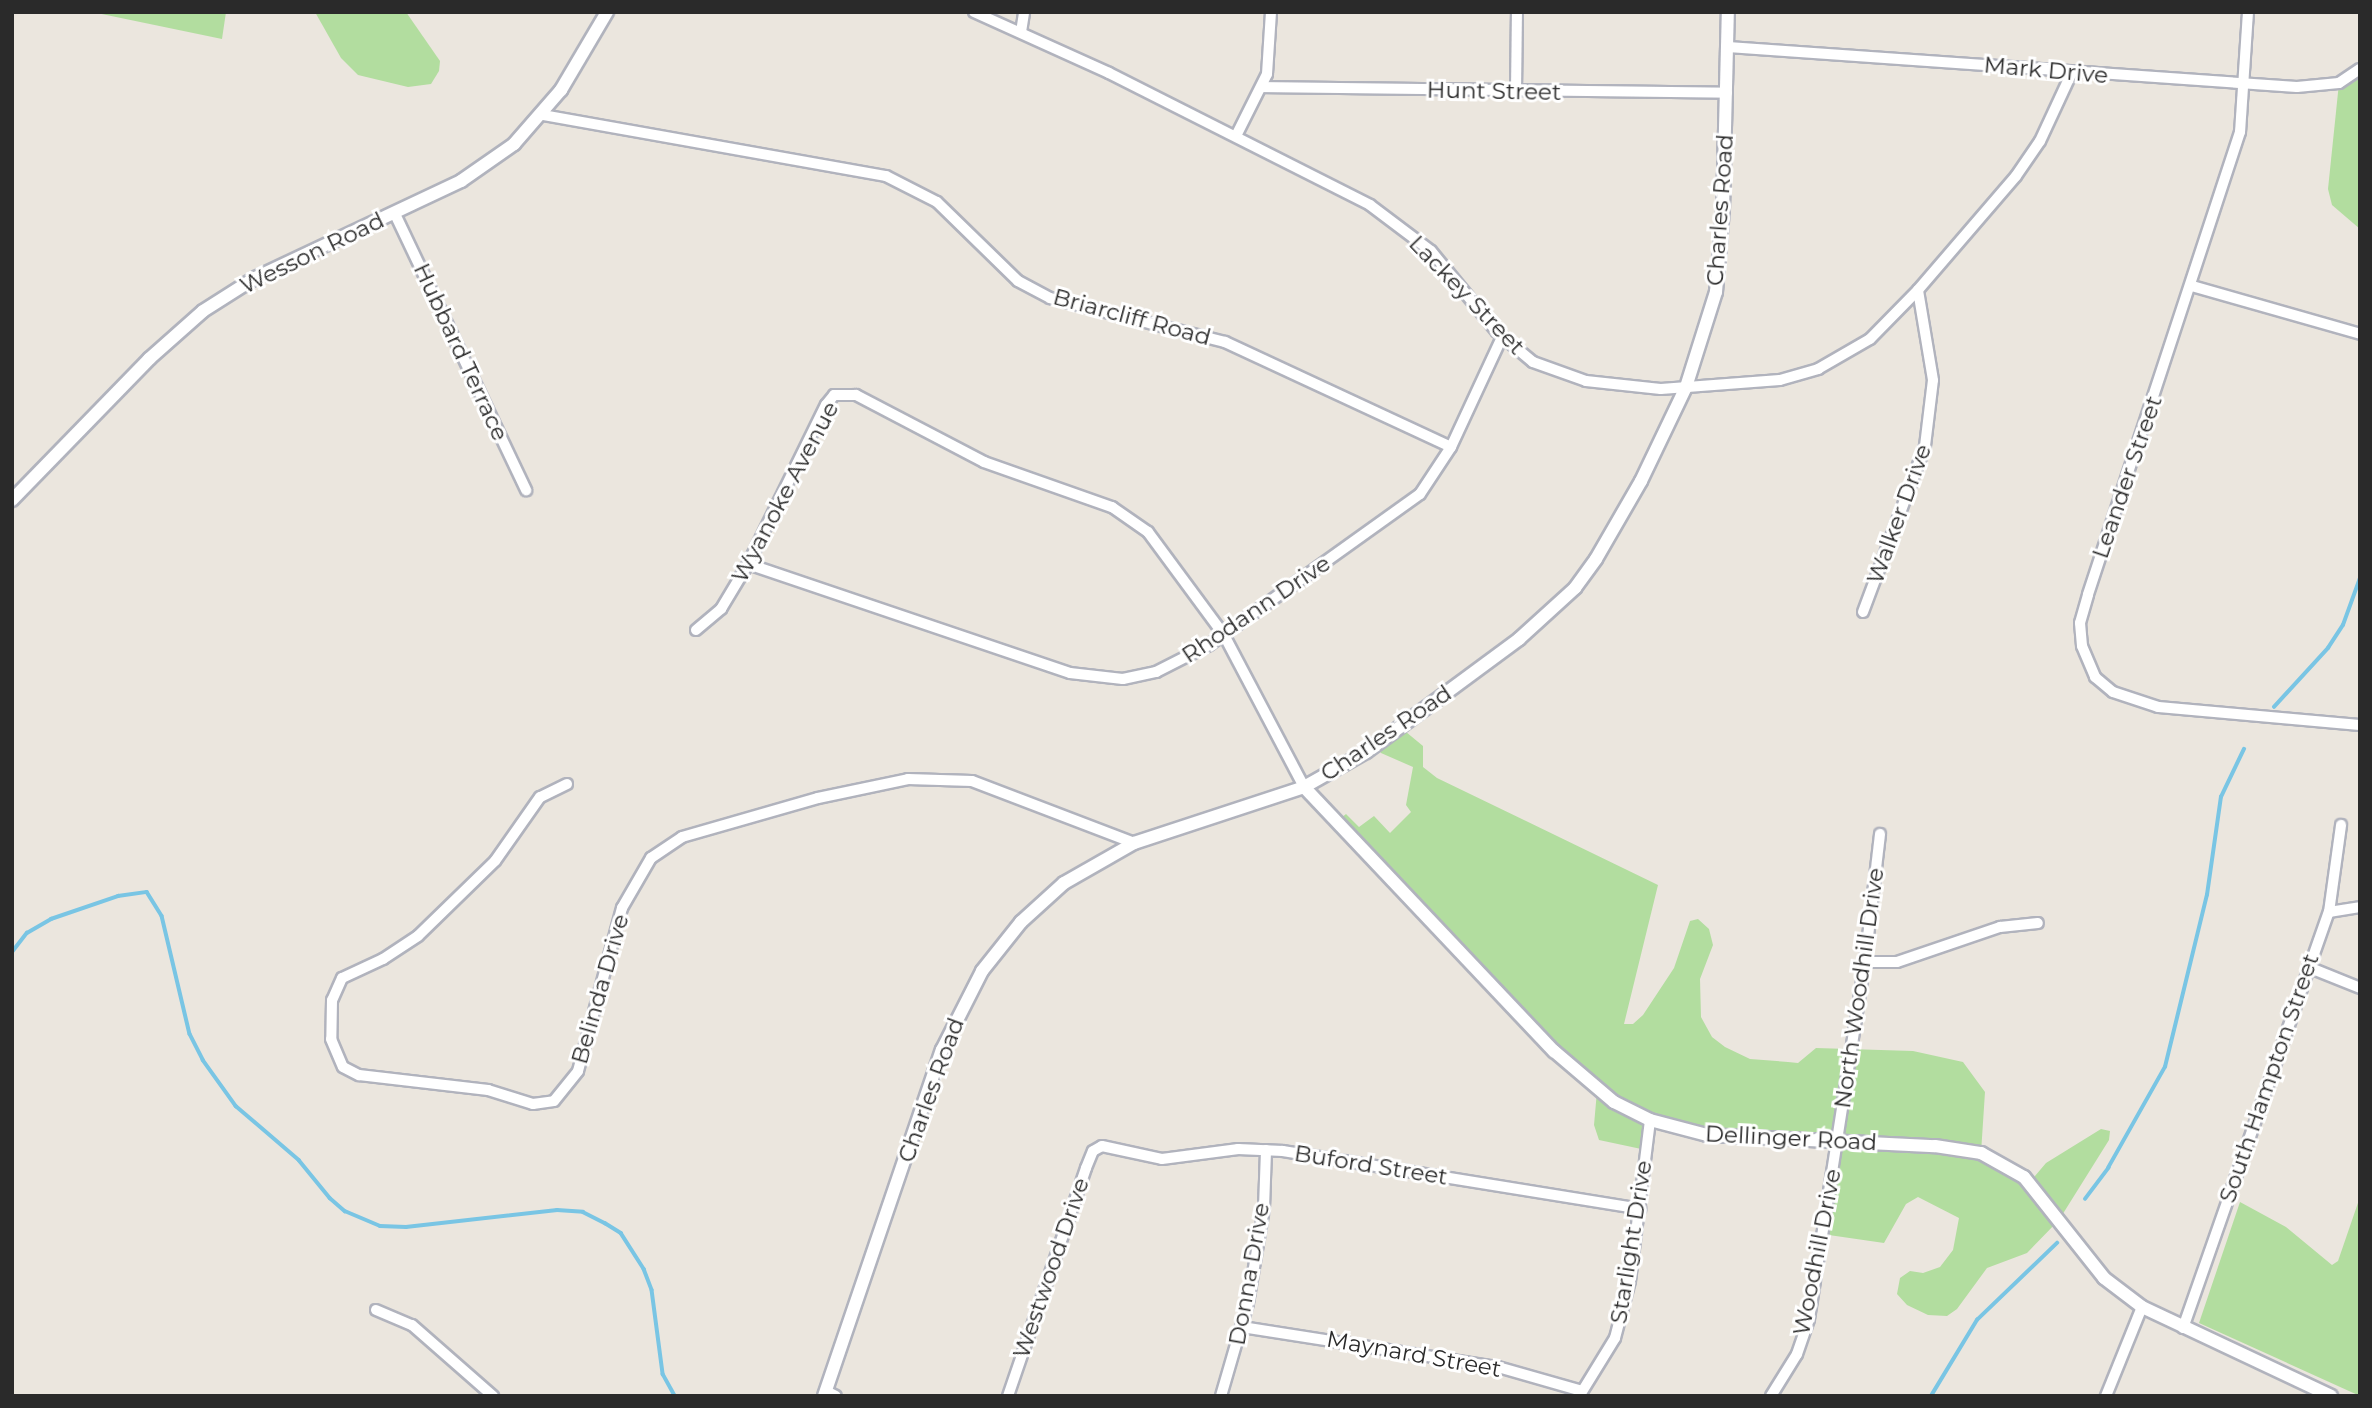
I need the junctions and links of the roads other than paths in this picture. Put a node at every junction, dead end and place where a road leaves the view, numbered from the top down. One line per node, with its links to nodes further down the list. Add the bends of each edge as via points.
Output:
1 (607, 12): 16 (street, Wesson Road)
2 (974, 12): 8 (street, Lackey Street)
3 (1024, 12): 8 (street)
4 (1271, 12): 13 (street, via 1270,62)
5 (1517, 12): 14 (street)
6 (1728, 12): 9 (street, Charles Road)
7 (2248, 12): 12 (street, Leander Street)
8 (1021, 32): 17 (street, Lackey Street)
9 (1728, 47): 11 (street, Mark Drive); 15 (street, Charles Road)
10 (2360, 69): 12 (street, Mark Drive, via 2339,83 2320,87)
11 (2072, 72): 12 (street, Mark Drive); 20 (street, Lackey Street, via 2030,157)
12 (2244, 84): 19 (street, Leander Street, via 2240,132)
13 (1262, 88): 14 (street, Hunt Street); 17 (street)
14 (1516, 91): 15 (street, Hunt Street)
15 (1727, 93): 23 (street, Charles Road, via 1716,292)
16 (543, 115): 18 (street, Wesson Road, via 490,163); 24 (street, Briarcliff Road, via 886,176 937,202 1018,281 1051,298 1225,342)
17 (1236, 136): 22 (street, Lackey Street, via 1337,187 1412,235 1449,271)
18 (396, 214): 25 (street, Hubbard Terrace); 26 (street, Wesson Road, via 255,278 203,311 149,359)
19 (2192, 286): 21 (street); 31 (street, Leander Street, via 2085,604 2080,623 2089,667 2113,692 2158,707)
20 (1918, 290): 23 (street, Lackey Street, via 1870,339 1818,369 1756,384); 28 (street, Walker Drive, via 1933,380 1927,436 1915,481)
21 (2360, 334)
22 (1502, 337): 23 (street, Lackey Street, via 1557,374 1620,386); 24 (street, Rhodann Drive)
23 (1686, 387): 33 (street, Charles Road, via 1619,522 1575,588 1519,639 1417,715 1366,752)
24 (1451, 447): 30 (street, Rhodann Drive, via 1420,494)
25 (526, 489)
26 (12, 499)
27 (748, 564): 29 (street, Wyanoke Avenue, via 721,609); 30 (street, Rhodann Drive, via 1091,678 1124,680 1156,672); 30 (street, Wyanoke Avenue, via 826,405 834,395 844,393 872,401 984,462 1124,513 1148,532)
28 (1863, 612)
29 (695, 630)
30 (1224, 635): 33 (street, Wyanoke Avenue)
31 (2360, 725)
32 (567, 784): 36 (street, Belinda Drive, via 540,797 495,861 418,936 342,978 332,1000 331,1039 343,1067 359,1075 488,1090 533,1104 562,1097 578,1071 622,908 639,873 664,847 682,837 881,782 952,778 1001,789)
33 (1304, 787): 36 (street, Charles Road); 43 (street, Dellinger Road, via 1554,1051 1597,1091)
34 (2341, 825): 38 (street, South Hampton Street)
35 (1880, 834): 40 (street, North Woodhill Drive)
36 (1134, 843): 52 (street, Charles Road, via 1090,866 1036,907 997,950 970,990 942,1051)
37 (2360, 907): 38 (street)
38 (2329, 912): 41 (street, South Hampton Street)
39 (2038, 923): 40 (street, via 2000,928 1897,962)
40 (1866, 962): 44 (street, North Woodhill Drive)
41 (2308, 967): 42 (street); 51 (street, South Hampton Street)
42 (2360, 988)
43 (1650, 1120): 44 (street, Dellinger Road, via 1707,1135); 47 (street, Starlight Drive)
44 (1838, 1143): 48 (street, Dellinger Road, via 1948,1148 2005,1163 2050,1207 2104,1278); 57 (street, Woodhill Drive, via 1809,1319 1797,1354)
45 (1102, 1146): 46 (street, Buford Street, via 1162,1158); 55 (street, Westwood Drive, via 1093,1151 1086,1168)
46 (1266, 1150): 47 (street, Buford Street); 50 (street, Donna Drive, via 1264,1208)
47 (1640, 1209): 53 (street, Starlight Drive, via 1630,1281 1615,1338)
48 (2142, 1307): 51 (street, Dellinger Road); 58 (street)
49 (376, 1310): 54 (street, via 412,1325)
50 (1242, 1327): 53 (street, Maynard Street, via 1498,1367); 56 (street, Donna Drive)
51 (2183, 1328): 59 (street, Dellinger Road)
52 (829, 1394)
53 (1581, 1394)
54 (493, 1396)
55 (1007, 1396)
56 (1221, 1396)
57 (1771, 1396)
58 (2106, 1396)
59 (2331, 1396)

